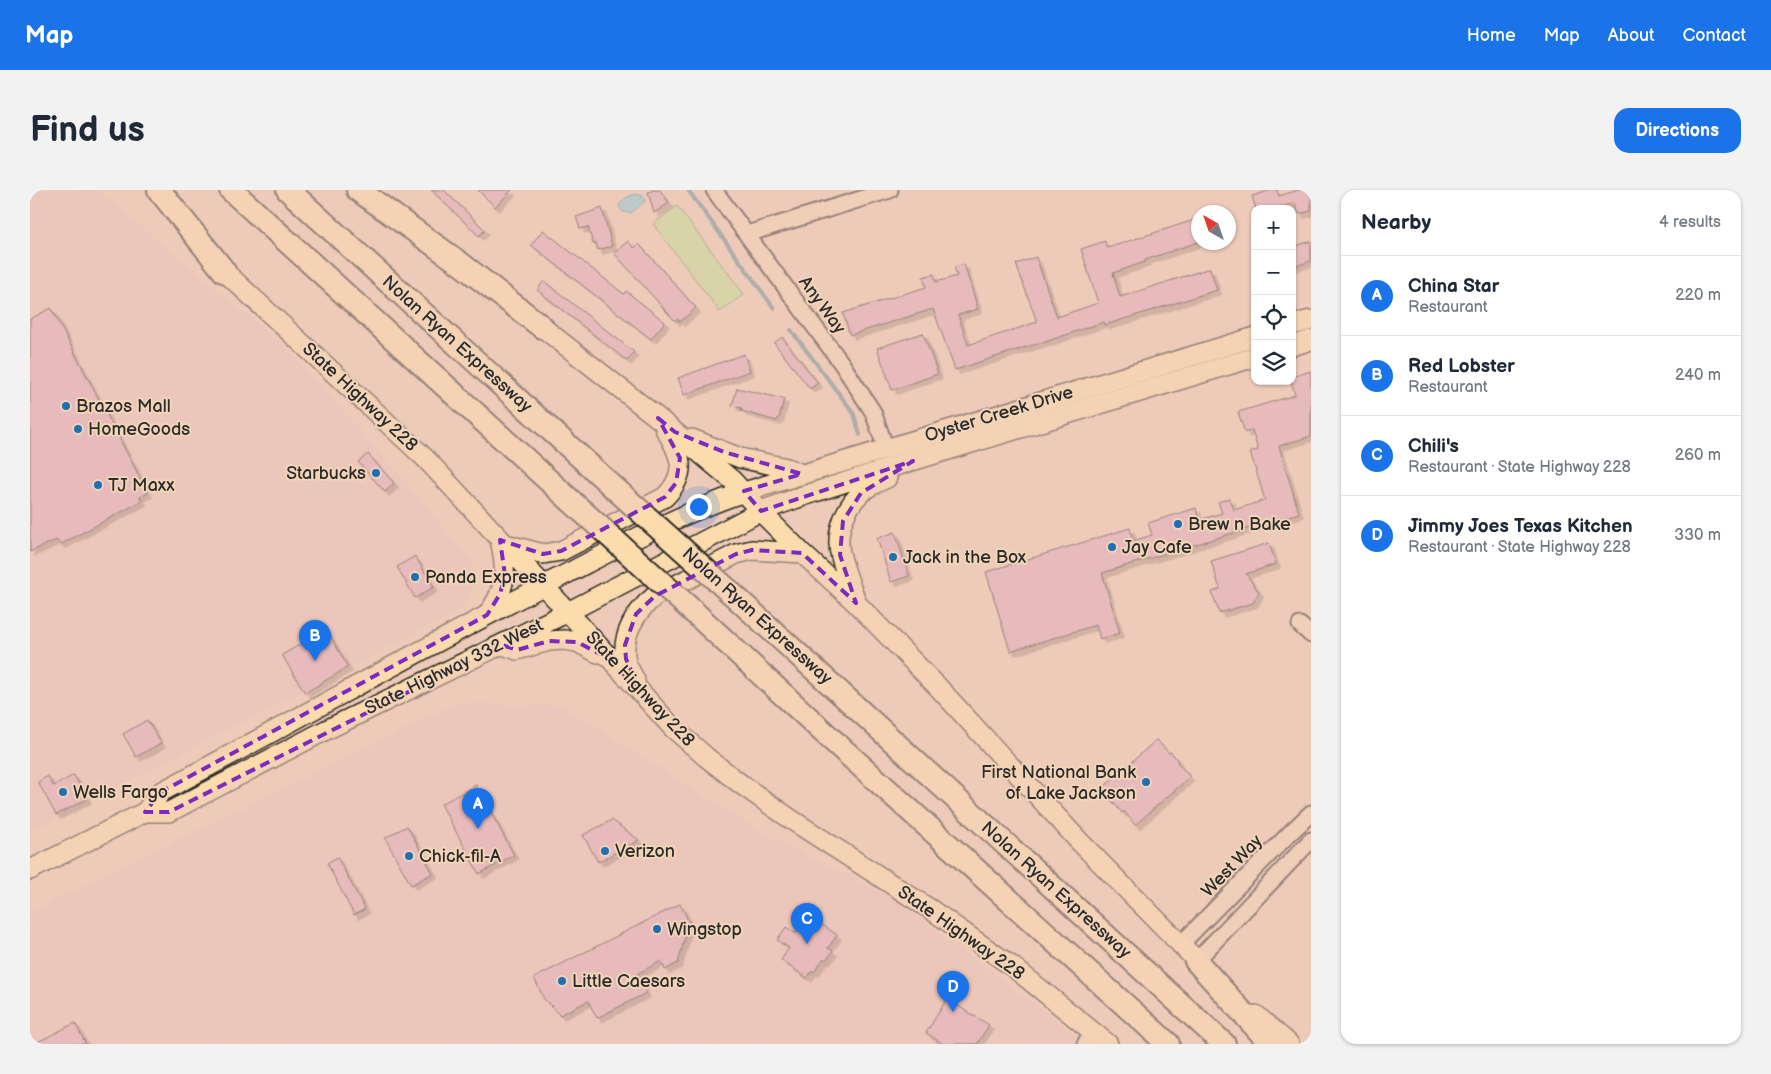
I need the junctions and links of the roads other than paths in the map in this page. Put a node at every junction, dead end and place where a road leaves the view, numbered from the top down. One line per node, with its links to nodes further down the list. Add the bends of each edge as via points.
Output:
1 (159, 190): 8 (highway)
2 (231, 190): 41 (highway, bridge)
3 (288, 190): 42 (highway, Nolan Ryan Expressway, bridge)
4 (358, 190): 11 (highway)
5 (714, 190): 7 (street, Any Way)
6 (890, 190): 7 (street)
7 (747, 234): 18 (street, Any Way, via 842,364 873,412)
8 (224, 271): 23 (main road, State Highway 228, via 425,458)
9 (1311, 320): 10 (main road)
10 (1296, 324)
11 (542, 327): 16 (main road)
12 (1251, 338): 18 (main road, Oyster Creek Drive)
13 (1311, 340): 14 (main road)
14 (1296, 345)
15 (1251, 358): 19 (main road, Oyster Creek Drive)
16 (658, 418): 17 (main road); 23 (main road, via 680,458 676,484 665,498 561,551 544,554)
17 (676, 432): 20 (main road, via 740,458); 21 (main road)
18 (886, 449): 20 (main road, Oyster Creek Drive)
19 (913, 461): 22 (main road, Oyster Creek Drive); 26 (main road, via 895,475 861,492 843,521 840,556)
20 (802, 474): 21 (main road, Oyster Creek Drive)
21 (744, 492): 22 (main road); 25 (main road, State Highway 332 West, via 634,538)
22 (760, 511): 24 (main road); 27 (main road, State Highway 332 West)
23 (503, 542): 25 (main road, State Highway 228); 28 (main road, via 505,574 500,594)
24 (802, 553): 26 (main road); 31 (main road, via 752,550 736,554 645,604 630,626 625,645 628,666)
25 (543, 585): 27 (main road, State Highway 228); 28 (main road, State Highway 332 West)
26 (856, 603): 38 (main road)
27 (568, 612): 29 (main road, State Highway 332 West); 30 (main road, State Highway 228)
28 (487, 615): 32 (main road, State Highway 332 West, via 161,792)
29 (502, 645): 30 (main road, via 517,650 564,640 577,642); 32 (main road, State Highway 332 West, via 326,730 169,812)
30 (610, 659): 31 (main road, State Highway 228)
31 (641, 693): 39 (main road, State Highway 228, via 673,728 742,785 1013,967)
32 (145, 812): 35 (main road, State Highway 332 West)
33 (1311, 813): 36 (street, West Way)
34 (1311, 840): 37 (street)
35 (30, 870)
36 (1240, 884): 37 (street); 38 (street, West Way)
37 (1254, 898): 38 (street)
38 (1188, 953): 43 (highway); 44 (main road)
39 (1088, 1038): 40 (main road, State Highway 228)
40 (1108, 1044)
41 (1168, 1044)
42 (1224, 1044)
43 (1270, 1044)
44 (1289, 1044)

